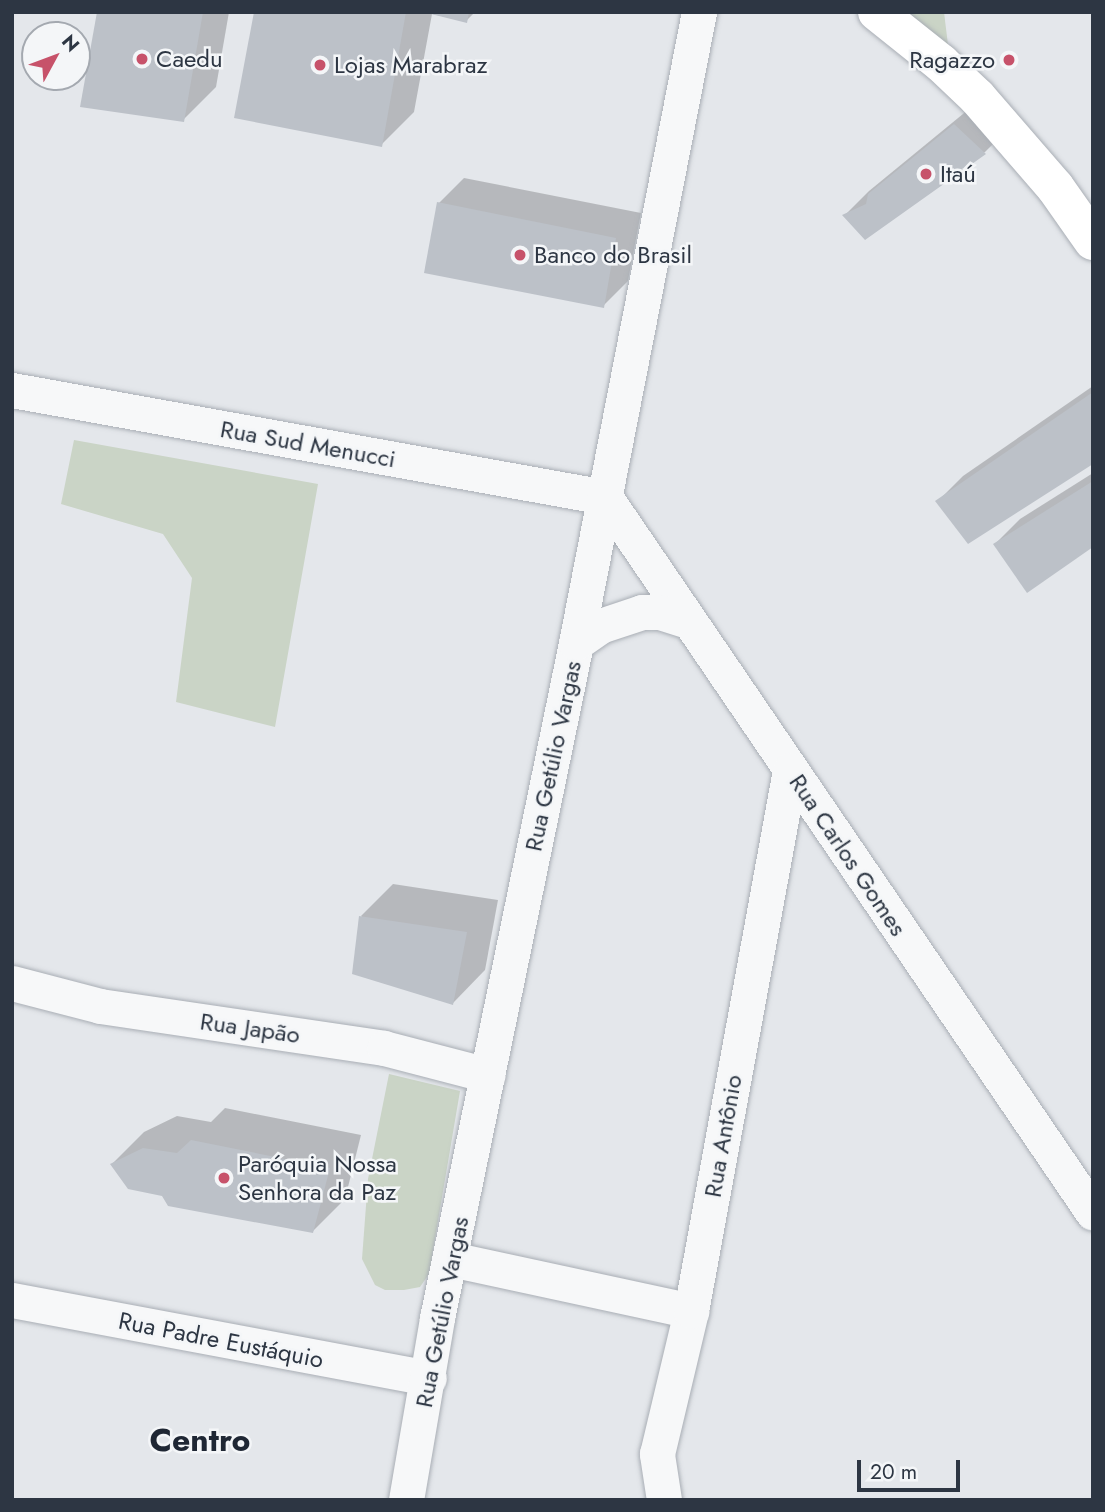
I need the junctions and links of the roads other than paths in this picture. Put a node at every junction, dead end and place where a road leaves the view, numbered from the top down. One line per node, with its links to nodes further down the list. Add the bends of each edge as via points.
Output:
1 (699, 12): 5 (street, Rua Getúlio Vargas)
2 (877, 12): 3 (street, via 977,97 1055,187)
3 (1093, 241)
4 (12, 390): 5 (street, Rua Sud Menucci)
5 (605, 497): 6 (street, Rua Carlos Gomes); 7 (street, Rua Getúlio Vargas)
6 (688, 621): 7 (street, via 642,612 600,626); 8 (street, Rua Carlos Gomes)
7 (576, 643): 10 (street, Rua Getúlio Vargas)
8 (790, 771): 11 (street, Rua Carlos Gomes); 14 (street, Rua Antônio)
9 (13, 986): 10 (street, Rua Japão, via 100,1006 384,1048)
10 (488, 1075): 12 (street, Rua Getúlio Vargas)
11 (1093, 1213)
12 (451, 1259): 14 (street); 15 (street, Rua Getúlio Vargas)
13 (12, 1300): 15 (street, Rua Padre Eustáquio)
14 (691, 1311): 17 (street, Rua Antônio, via 657,1454)
15 (429, 1378): 16 (street, Rua Getúlio Vargas)
16 (406, 1500)
17 (664, 1500)

